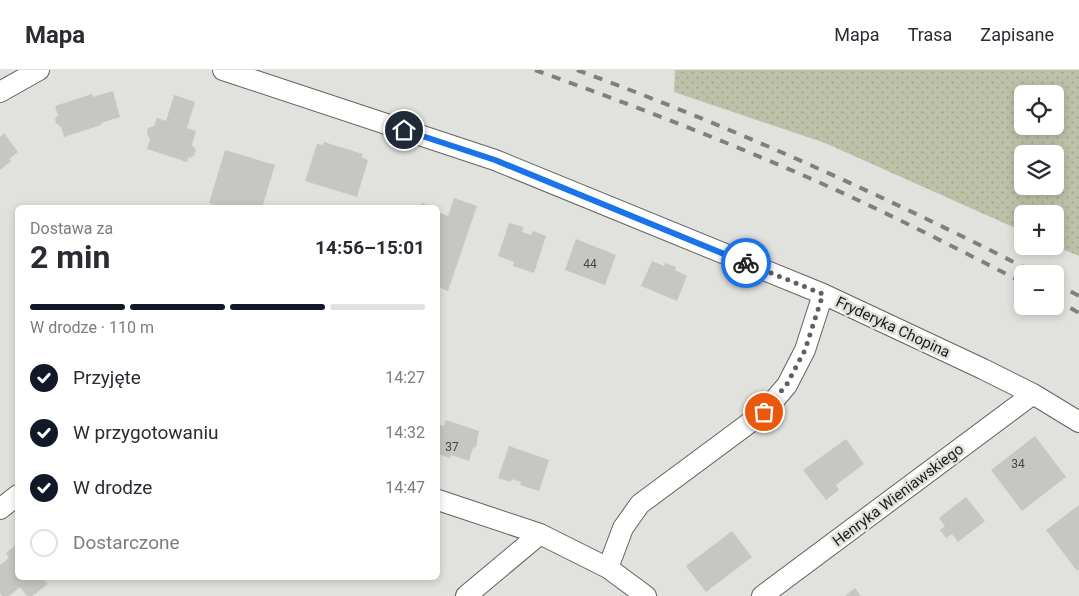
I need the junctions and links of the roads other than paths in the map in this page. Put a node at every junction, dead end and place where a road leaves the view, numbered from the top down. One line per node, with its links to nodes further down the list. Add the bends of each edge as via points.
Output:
1 (40, 70): 3 (street)
2 (223, 70): 4 (street, Fryderyka Chopina, via 495,160)
3 (0, 92)
4 (823, 294): 5 (street, Fryderyka Chopina); 11 (street, via 805,350 787,384 764,412 640,504 623,528)
5 (1033, 394): 6 (street, Fryderyka Chopina); 14 (street, Henryka Wieniawskiego)
6 (1079, 422)
7 (15, 497): 9 (street)
8 (440, 501): 10 (street)
9 (0, 509)
10 (540, 534): 11 (street); 12 (street)
11 (608, 568): 13 (street)
12 (466, 596)
13 (646, 596)
14 (762, 596)

